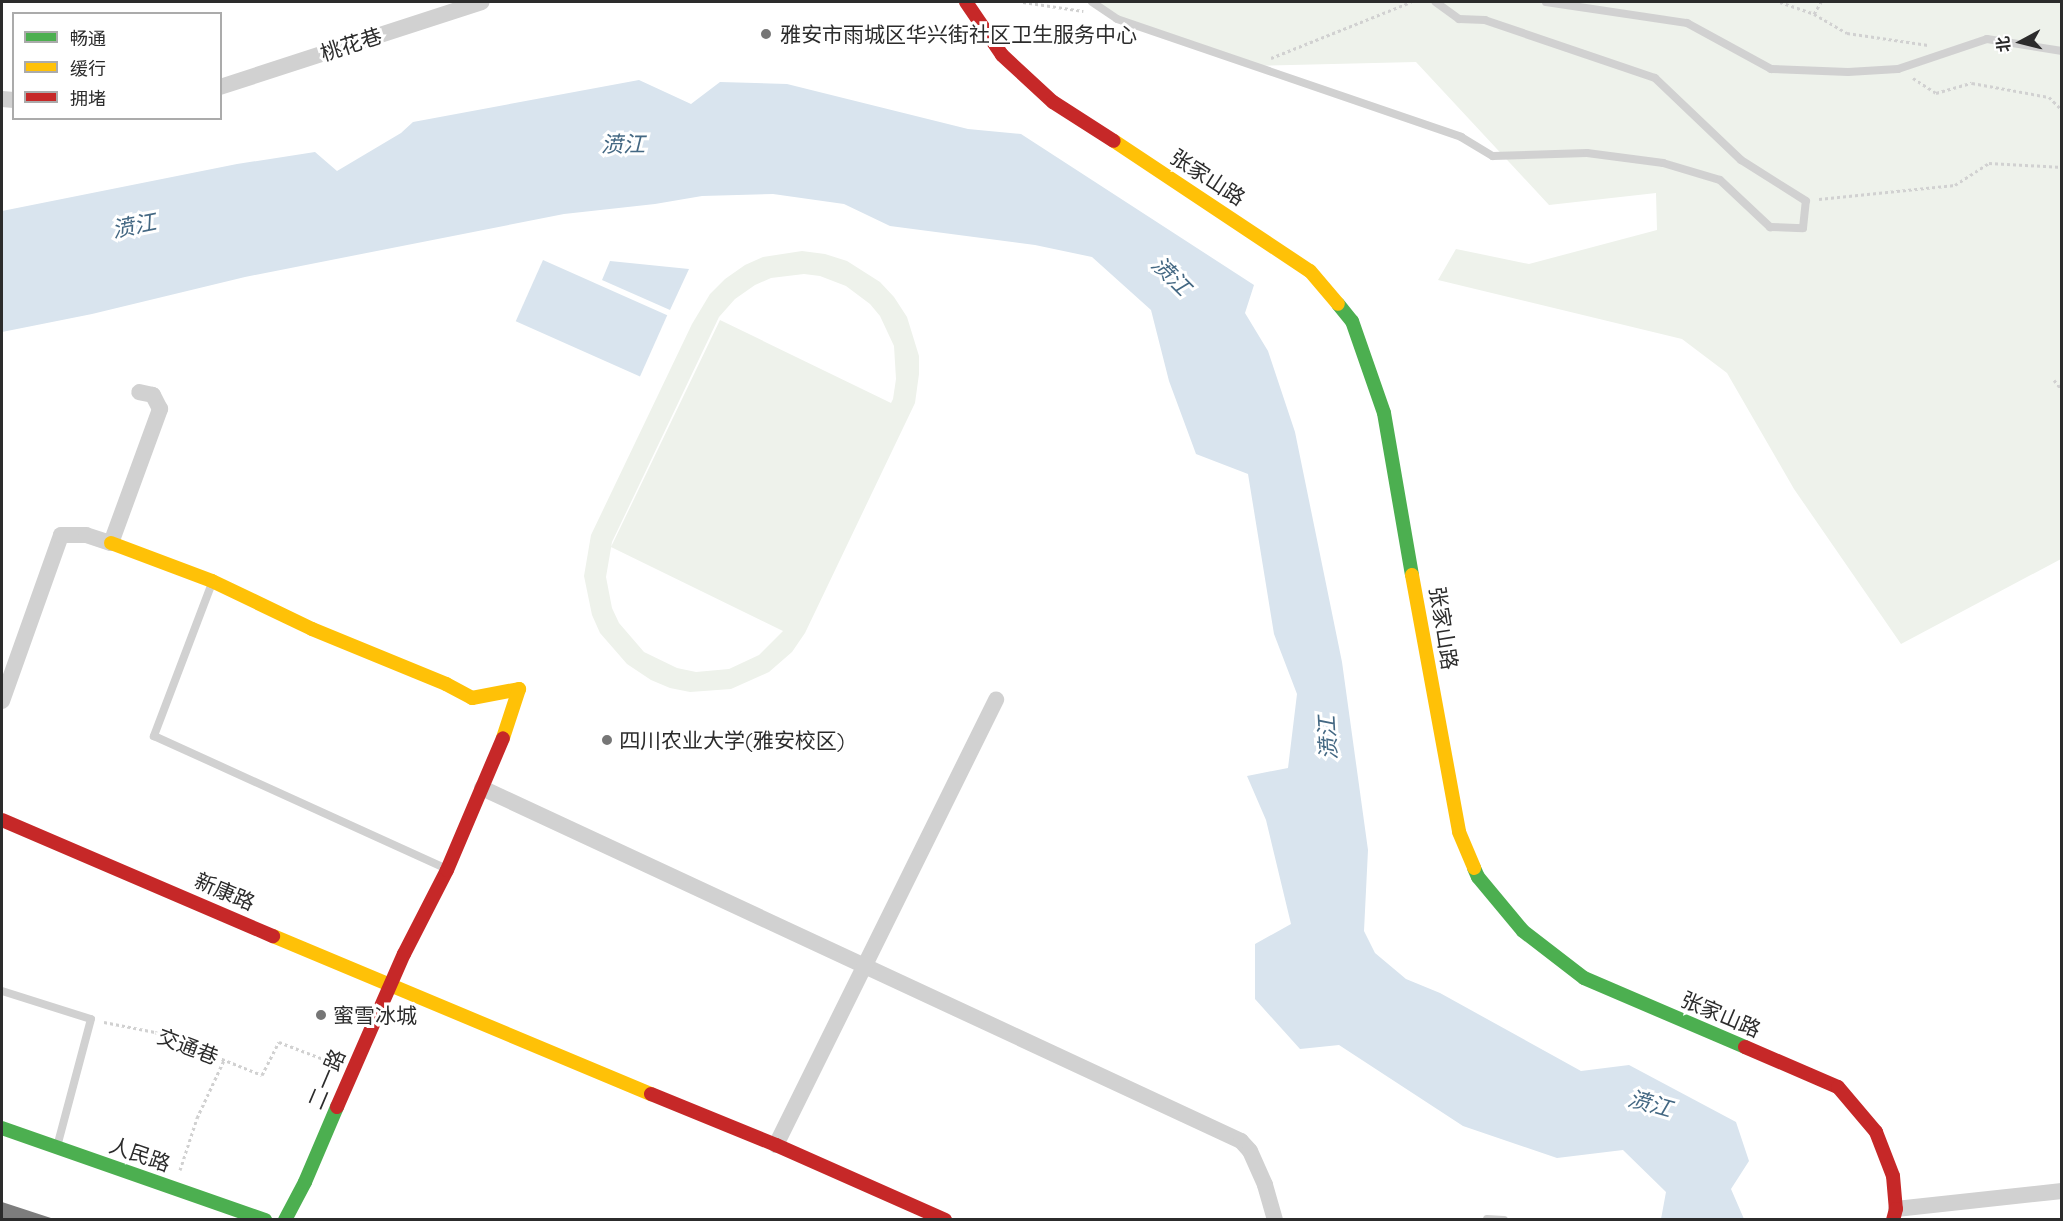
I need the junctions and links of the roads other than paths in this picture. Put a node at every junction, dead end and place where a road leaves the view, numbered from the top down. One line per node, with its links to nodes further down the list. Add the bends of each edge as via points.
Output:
1 (482, 2): 7 (street, 桃花巷)
2 (966, 2): 23 (street, 张家山路, via 1002,55 1053,102 1310,271 1352,321 1384,413 1457,823 1478,877 1522,931 1584,978 1838,1087 1876,1132 1893,1176)
3 (1092, 2): 4 (lane, via 1117,19 1461,137 1493,156 1587,153 1663,164 1720,180 1770,226 1803,228 1806,201 1741,160 1655,78 1485,20 1459,19)
4 (1436, 2)
5 (1546, 2): 6 (lane, via 1687,23 1771,69 1898,69 1987,39)
6 (2061, 51)
7 (222, 86)
8 (139, 392): 9 (street, via 153,395 159,409)
9 (111, 543): 10 (street); 12 (street, via 86,535 61,535)
10 (212, 581): 13 (street, 二一路, via 472,698 519,689); 15 (lane, via 154,736)
11 (996, 699): 16 (street)
12 (2, 701)
13 (483, 788): 15 (street, 二一路); 16 (street)
14 (2, 820): 17 (street, 新康路)
15 (447, 870): 17 (street, 二一路)
16 (862, 967): 20 (street); 28 (street, via 1241,1141 1266,1185)
17 (391, 984): 20 (street, 新康路); 26 (street, 二一路)
18 (2, 991): 21 (lane, via 91,1019)
19 (2, 1128): 21 (street, 人民路)
20 (776, 1145): 27 (street, 新康路)
21 (57, 1147): 25 (street, 人民路)
22 (2061, 1191): 23 (street)
23 (1895, 1214)
24 (1487, 1219): 29 (lane)
25 (265, 1220)
26 (285, 1220)
27 (945, 1220)
28 (1275, 1220)
29 (1504, 1220)

